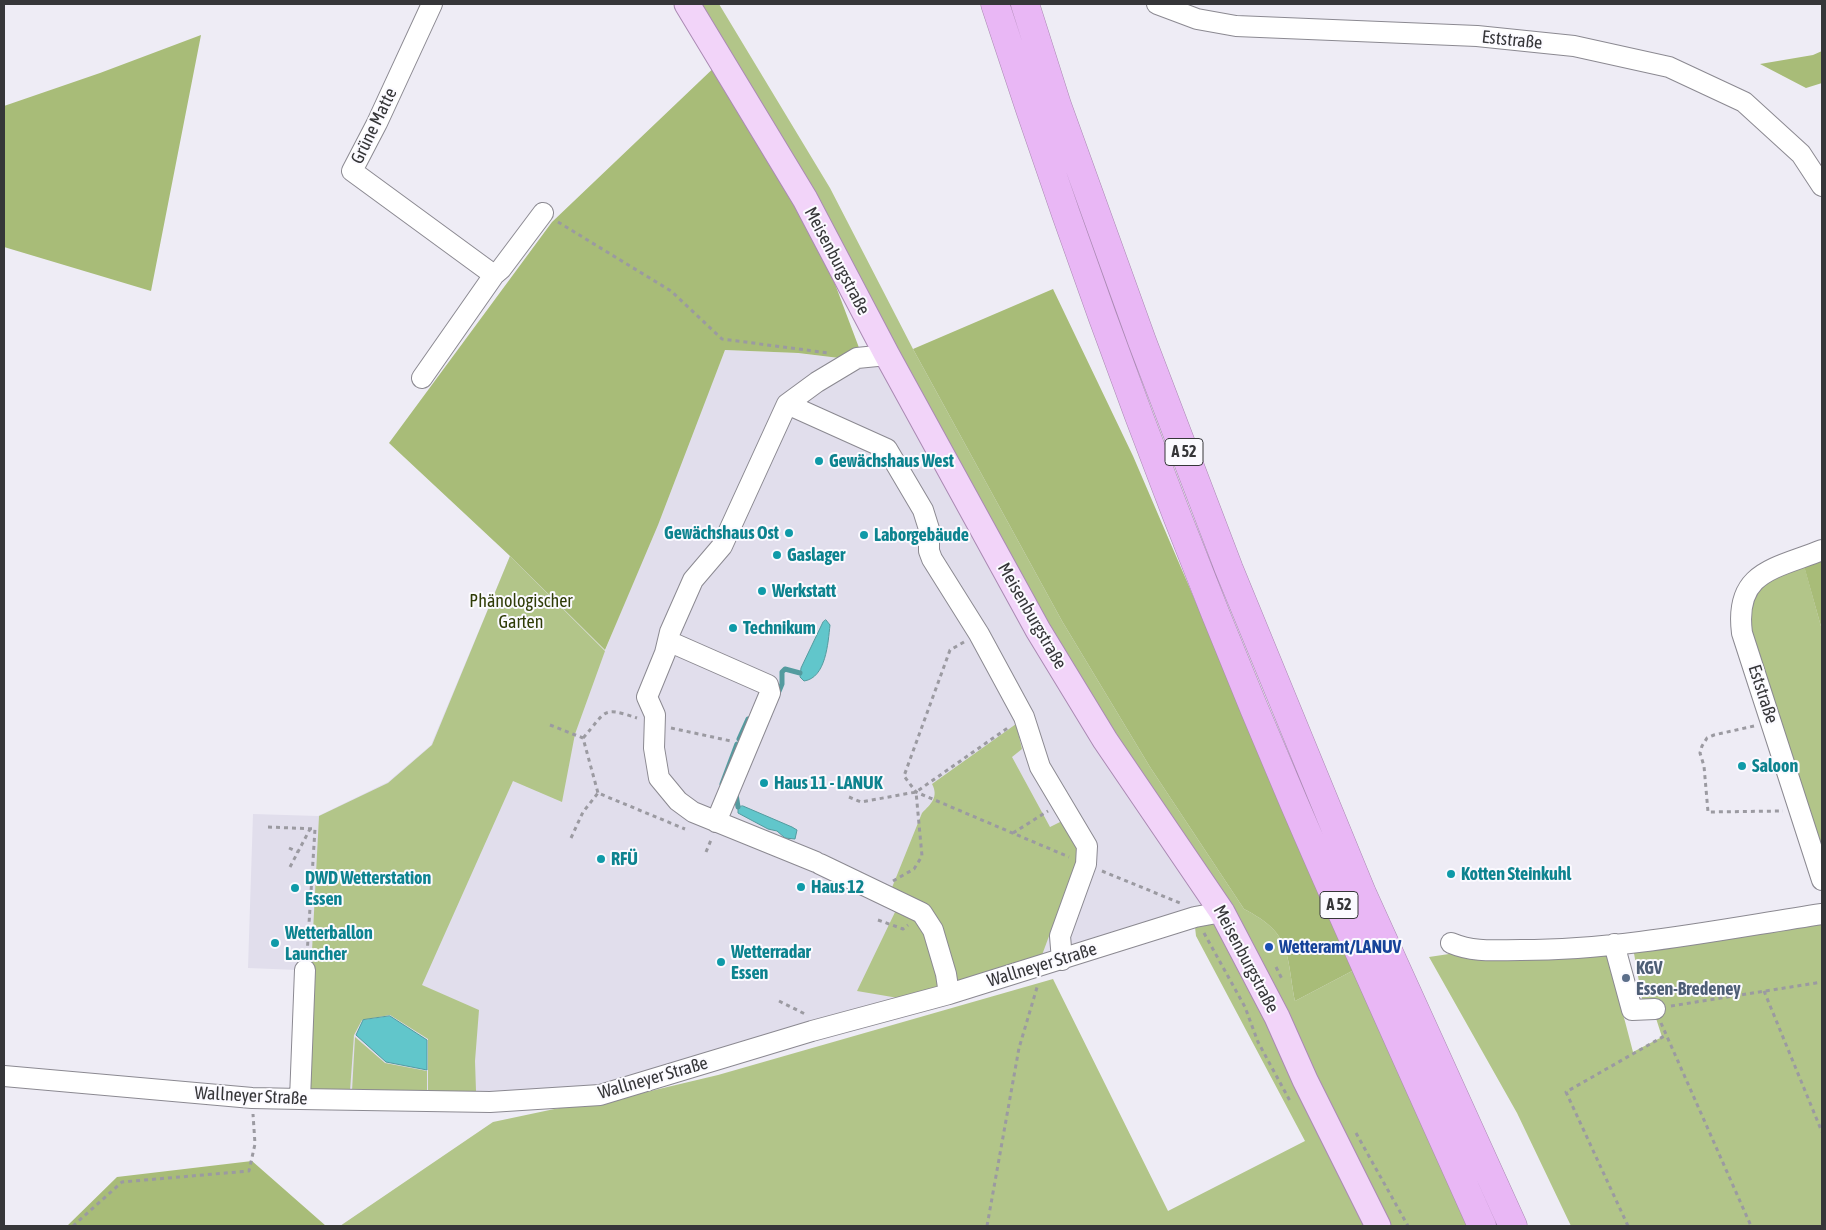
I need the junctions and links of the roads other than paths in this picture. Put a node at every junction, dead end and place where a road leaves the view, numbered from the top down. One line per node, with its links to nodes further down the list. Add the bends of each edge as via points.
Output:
1 (432, 4): 8 (street, Grüne Matte, via 352,171)
2 (687, 4): 9 (main road, Meisenburgstraße, via 805,199)
3 (995, 4): 27 (highway, A 52, via 1111,341 1203,580 1294,801)
4 (1025, 4): 28 (highway, A 52, via 1057,105 1142,341 1230,569 1362,893)
5 (1156, 4): 6 (street, Eststraße, via 1197,19 1236,26 1477,36 1574,46 1669,67 1744,102 1801,154)
6 (1822, 186)
7 (543, 213): 8 (street)
8 (494, 275): 10 (street)
9 (887, 355): 11 (street, via 857,358); 16 (main road, Meisenburgstraße, via 1038,630 1105,740)
10 (422, 378)
11 (787, 404): 13 (street, via 722,546 693,580); 20 (street, via 887,449 924,510 932,560 979,634 1024,716 1040,767 1084,839 1088,854)
12 (1822, 550): 15 (street, Eststraße, via 1760,575 1744,592 1740,609 1742,633)
13 (668, 641): 14 (street, via 647,697 655,715 655,764 659,778 678,801); 14 (street, via 768,686 770,693)
14 (716, 822): 22 (street, via 818,863 922,913 933,930)
15 (1822, 880)
16 (1222, 912): 20 (street, Wallneyer Straße, via 1196,917); 26 (main road, Meisenburgstraße, via 1277,1017)
17 (1822, 914): 19 (street)
18 (1451, 943): 19 (street, via 1470,950 1561,950)
19 (1614, 944): 23 (street, via 1632,1010)
20 (1053, 962): 22 (street, Wallneyer Straße)
21 (305, 970): 25 (street)
22 (949, 994): 25 (street, Wallneyer Straße, via 812,1031 600,1095 490,1102)
23 (1655, 1009)
24 (4, 1076): 25 (street, Wallneyer Straße, via 252,1098)
25 (300, 1099)
26 (1378, 1226)
27 (1482, 1226)
28 (1513, 1226)

